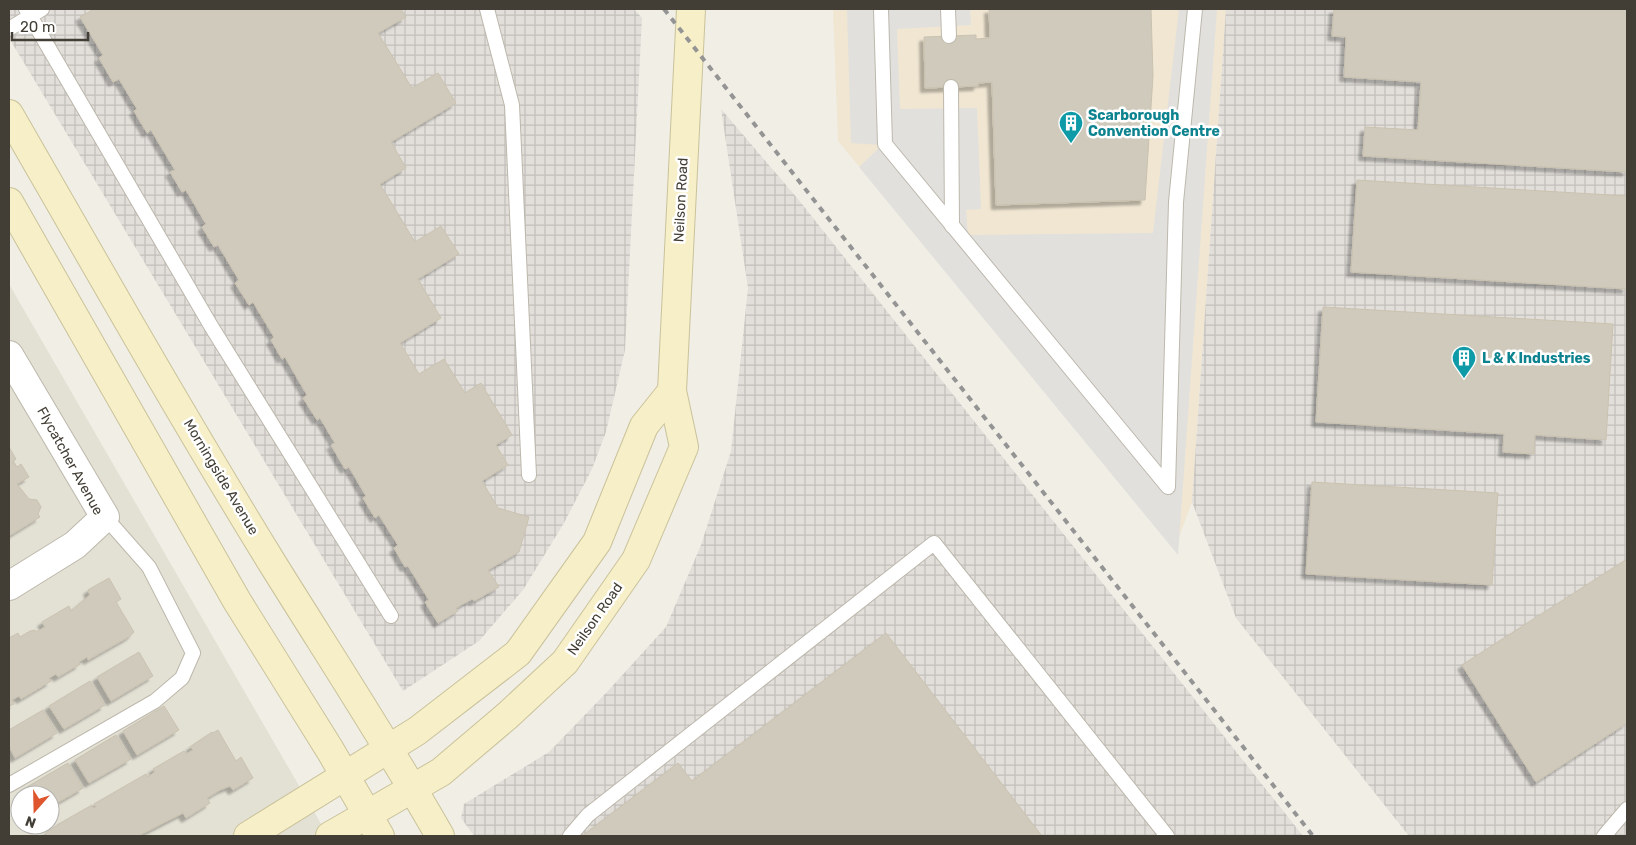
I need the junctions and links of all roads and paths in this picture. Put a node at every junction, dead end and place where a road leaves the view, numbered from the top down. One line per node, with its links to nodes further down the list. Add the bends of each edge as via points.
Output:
1 (486, 9): 17 (lane, via 512,105)
2 (690, 9): 16 (street, Neilson Road)
3 (881, 9): 12 (lane, via 885,144)
4 (948, 9): 8 (lane)
5 (1195, 9): 12 (lane, via 1176,202 1168,488)
6 (32, 11): 7 (lane); 20 (lane, via 211,326)
7 (9, 29)
8 (949, 36)
9 (951, 87): 12 (lane)
10 (9, 114): 13 (street, Morningside Avenue)
11 (9, 202): 14 (street)
12 (952, 226)
13 (130, 325): 14 (street); 21 (street, Morningside Avenue, via 274,566)
14 (93, 346): 22 (street, via 238,601)
15 (9, 355): 18 (street, Flycatcher Avenue)
16 (672, 391): 21 (street, via 644,426 597,542 518,653 416,732); 24 (street, Neilson Road, via 684,447 636,560 565,662 473,746 441,772)
17 (529, 475)
18 (105, 517): 19 (street, Flycatcher Avenue, via 76,545); 23 (lane, via 149,567 192,653 182,678 155,701)
19 (9, 586)
20 (391, 616)
21 (389, 748): 22 (street); 24 (street, Morningside Avenue)
22 (344, 777): 26 (street); 27 (street)
23 (9, 785)
24 (411, 788): 26 (street, Neilson Road); 29 (street, Morningside Avenue)
25 (1627, 808): 32 (lane)
26 (374, 826): 28 (street, Neilson Road)
27 (248, 836)
28 (330, 836)
29 (440, 836)
30 (570, 836): 31 (lane, via 588,815 934,543)
31 (1167, 836)
32 (1604, 836)

